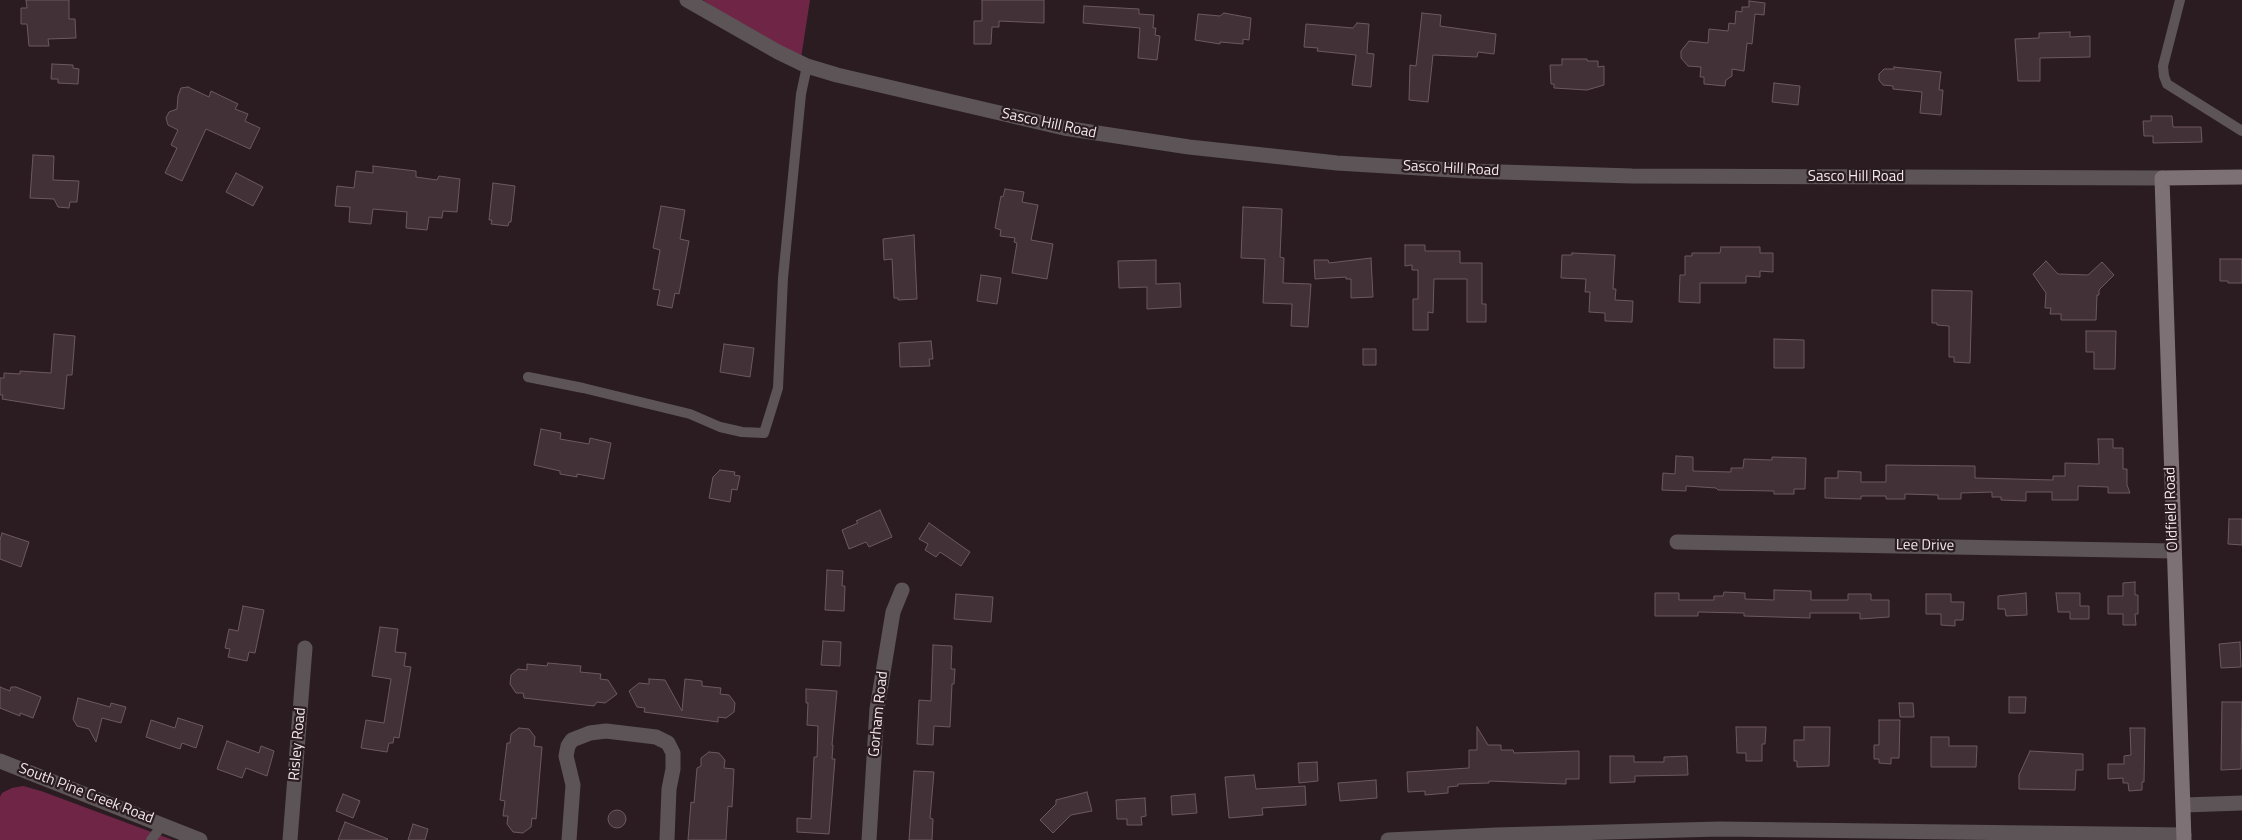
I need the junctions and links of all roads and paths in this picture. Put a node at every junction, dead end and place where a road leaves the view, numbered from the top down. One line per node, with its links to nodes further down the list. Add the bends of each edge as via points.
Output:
1 (688, 0): 3 (street, Sasco Hill Road)
2 (2180, 0): 4 (lane, via 2163,66 2167,84)
3 (807, 66): 6 (street, Sasco Hill Road, via 927,97 1099,135 1337,163 1632,176); 7 (lane, via 800,94 783,278 778,388 764,433 720,427 690,414)
4 (2242, 131)
5 (2242, 177): 6 (street, Sasco Hill Road)
6 (2162, 178): 9 (street, Oldfield Road)
7 (528, 377)
8 (1677, 542): 9 (street, Lee Drive)
9 (2174, 551): 14 (street, Oldfield Road)
10 (902, 590): 23 (street, Gorham Road, via 893,612 878,709)
11 (305, 648): 20 (street, Risley Road)
12 (1, 764): 15 (street, South Pine Creek Road)
13 (2242, 803): 14 (street)
14 (2184, 804): 17 (street, Oldfield Road)
15 (163, 824): 18 (lane); 19 (street, South Pine Creek Road)
16 (1496, 837): 17 (street, via 1720,829); 24 (street)
17 (2184, 837)
18 (151, 840)
19 (200, 840)
20 (290, 840)
21 (569, 840): 22 (street, via 573,785 566,756 568,746 572,740 590,732 606,731 656,737 668,743 672,769)
22 (667, 840)
23 (869, 840)
24 (1388, 840)

